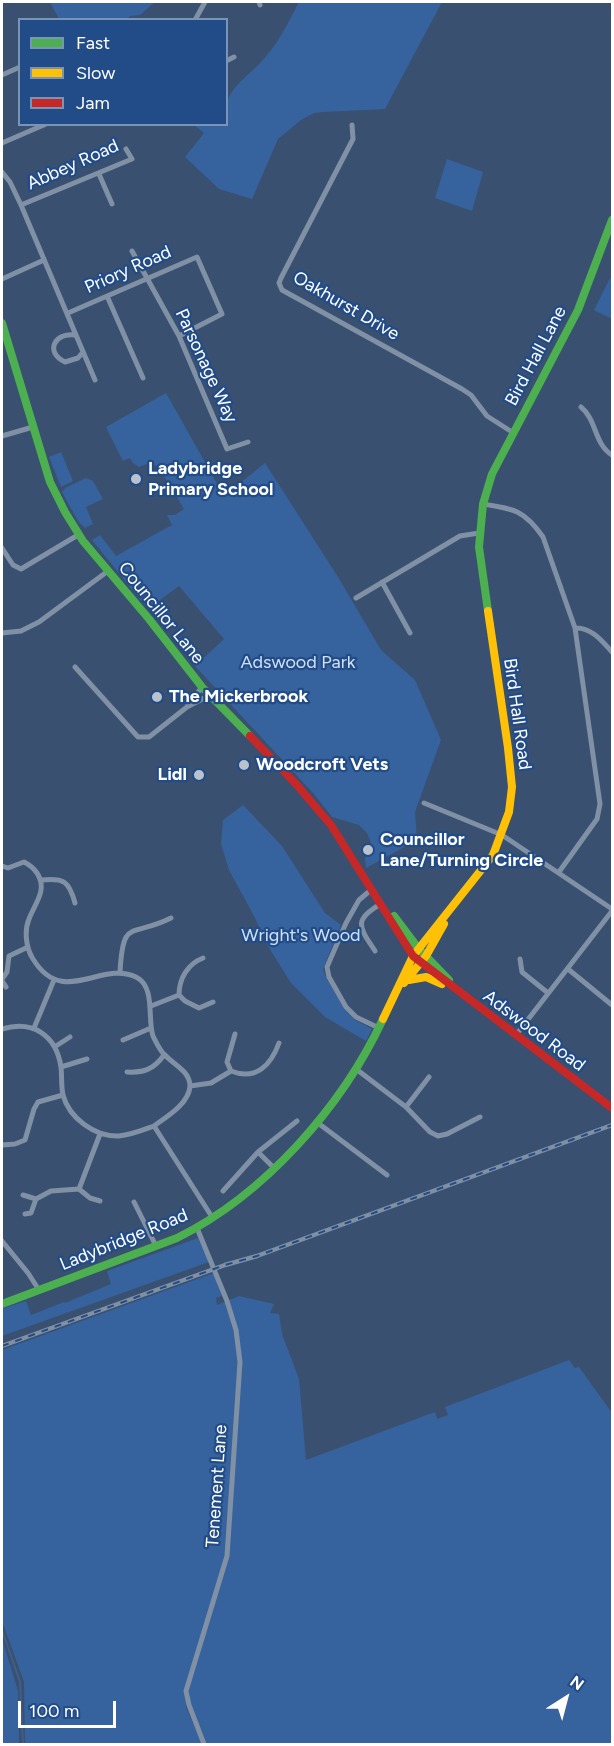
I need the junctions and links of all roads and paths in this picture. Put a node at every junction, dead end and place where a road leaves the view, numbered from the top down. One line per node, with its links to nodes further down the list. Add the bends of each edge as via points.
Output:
1 (205, 2): 2 (street)
2 (196, 18)
3 (234, 57): 4 (street)
4 (228, 60)
5 (18, 68): 6 (street)
6 (2, 75)
7 (352, 125): 30 (street, Oakhurst Drive, via 353,139 281,278 282,290 462,389 487,416)
8 (40, 126): 9 (street)
9 (2, 143)
10 (126, 149): 12 (street, Abbey Road, via 132,159)
11 (2, 172): 14 (street)
12 (99, 174): 13 (street); 14 (street, Abbey Road)
13 (112, 204)
14 (21, 205): 17 (street)
15 (612, 220): 30 (street, Bird Hall Lane, via 578,310)
16 (132, 251): 18 (street, Parsonage Way)
17 (44, 260): 19 (street); 21 (street)
18 (146, 278): 20 (street, Priory Road); 24 (street, Parsonage Way); 24 (street, Priory Road, via 197,257 222,314)
19 (2, 279)
20 (107, 297): 21 (street, Priory Road); 26 (street)
21 (68, 313): 23 (street)
22 (2, 323): 29 (street, Councillor Lane)
23 (75, 335): 25 (street); 25 (street, via 59,338 54,353 65,362)
24 (179, 336): 32 (street, Parsonage Way, via 227,449)
25 (83, 352): 27 (street)
26 (143, 378)
27 (95, 380)
28 (581, 407): 33 (street)
29 (33, 427): 31 (street); 36 (street, Councillor Lane, via 50,482)
30 (513, 432): 34 (street, Bird Hall Lane, via 492,474)
31 (2, 436)
32 (248, 442)
33 (612, 455)
34 (483, 504): 35 (street, Bird Hall Road); 41 (street, via 515,509 538,530)
35 (479, 533): 39 (street, via 460,536); 50 (street, Bird Hall Road, via 512,787)
36 (78, 535): 37 (street, via 21,569 13,565); 38 (street, Councillor Lane)
37 (2, 548)
38 (108, 571): 42 (street, via 39,622 21,632); 46 (street, Councillor Lane)
39 (382, 582): 40 (street); 43 (street)
40 (356, 598)
41 (575, 628): 44 (street, via 584,628); 52 (street, via 600,804 597,819)
42 (2, 633)
43 (410, 633)
44 (612, 652)
45 (75, 667): 48 (street, via 138,737 149,737)
46 (202, 687): 47 (street, Councillor Lane); 48 (street)
47 (210, 695): 48 (street); 54 (street, Councillor Lane, via 296,784 330,825)
48 (187, 707)
49 (424, 803): 50 (street)
50 (502, 835): 52 (street); 59 (street, Bird Hall Road, via 493,855)
51 (2, 866): 53 (street, via 8,868 24,862)
52 (559, 873): 58 (street)
53 (42, 880): 56 (street, via 64,881 71,888); 61 (street, via 41,894 28,921)
54 (367, 881): 55 (street, Councillor Lane); 62 (street, Councillor Lane)
55 (372, 889): 57 (street, Councillor Lane); 83 (street, via 359,900 327,967 328,977 346,1007)
56 (75, 903)
57 (381, 904): 63 (street, via 364,916 361,924); 64 (street, Councillor Lane)
58 (612, 910): 68 (street)
59 (451, 912): 62 (street, Bird Hall Road); 66 (street, Bird Hall Road)
60 (171, 918): 69 (street, via 128,933 123,940)
61 (28, 947): 70 (street, via 9,956); 71 (street, via 42,971)
62 (418, 948): 64 (street, Ladybridge Road); 66 (street, Adswood Road)
63 (375, 951)
64 (413, 956): 66 (street, Adswood Road); 73 (street, Ladybridge Road)
65 (203, 958): 75 (street, via 190,965 179,984)
66 (424, 959): 73 (street, Ladybridge Road); 76 (street, Adswood Road)
67 (520, 959): 74 (street, via 522,972)
68 (568, 969): 74 (street); 78 (street)
69 (120, 972): 71 (street, via 71,982); 79 (street, via 138,977)
70 (2, 980): 72 (street)
71 (54, 980): 80 (street)
72 (6, 987)
73 (398, 988): 76 (street, Adswood Road, via 410,979 425,976); 83 (street, Ladybridge Road)
74 (548, 993): 85 (street)
75 (179, 995): 77 (street, via 199,1008); 79 (street)
76 (466, 998): 85 (street, Adswood Road)
77 (213, 1002)
78 (612, 1005)
79 (151, 1006): 81 (street)
80 (34, 1028): 82 (street, via 15,1025); 89 (street)
81 (151, 1028): 87 (street); 90 (street)
82 (2, 1029)
83 (379, 1029): 93 (street, Ladybridge Road)
84 (235, 1034): 94 (street, via 227,1062)
85 (516, 1035): 100 (street, Adswood Road)
86 (70, 1037): 89 (street)
87 (123, 1040)
88 (279, 1043): 94 (street, via 274,1057 258,1071 240,1075)
89 (56, 1046): 92 (street)
90 (164, 1055): 95 (street, via 158,1064 142,1073); 97 (street, via 180,1067)
91 (87, 1059): 92 (street)
92 (61, 1067): 98 (street)
93 (356, 1069): 99 (street); 103 (street, Ladybridge Road)
94 (231, 1071): 97 (street, via 212,1083)
95 (127, 1072)
96 (429, 1077): 99 (street)
97 (190, 1086): 104 (street, via 179,1107)
98 (63, 1095): 105 (street, via 79,1120); 106 (street, via 38,1102 25,1140)
99 (406, 1107): 101 (street, via 438,1136)
100 (612, 1108)
101 (480, 1117)
102 (297, 1121): 107 (street)
103 (318, 1123): 108 (street, Ladybridge Road); 109 (street)
104 (154, 1126): 105 (street, via 117,1136); 117 (street)
105 (100, 1134): 110 (street)
106 (2, 1145)
107 (258, 1152): 108 (street); 111 (street)
108 (274, 1168): 117 (street, Ladybridge Road)
109 (387, 1175)
110 (79, 1188): 113 (street, via 51,1191); 114 (street)
111 (223, 1191)
112 (23, 1195): 113 (street)
113 (36, 1199): 116 (street, via 34,1209)
114 (100, 1201)
115 (134, 1202): 120 (street)
116 (25, 1214)
117 (212, 1217): 118 (street, Ladybridge Road)
118 (197, 1228): 120 (street, Ladybridge Road); 123 (street, Tenement Lane, via 228,1301 240,1362 228,1556 186,1691)
119 (2, 1240): 121 (street)
120 (156, 1246): 121 (street, Ladybridge Road)
121 (39, 1290): 122 (street, Ladybridge Road)
122 (2, 1304)
123 (204, 1744)

